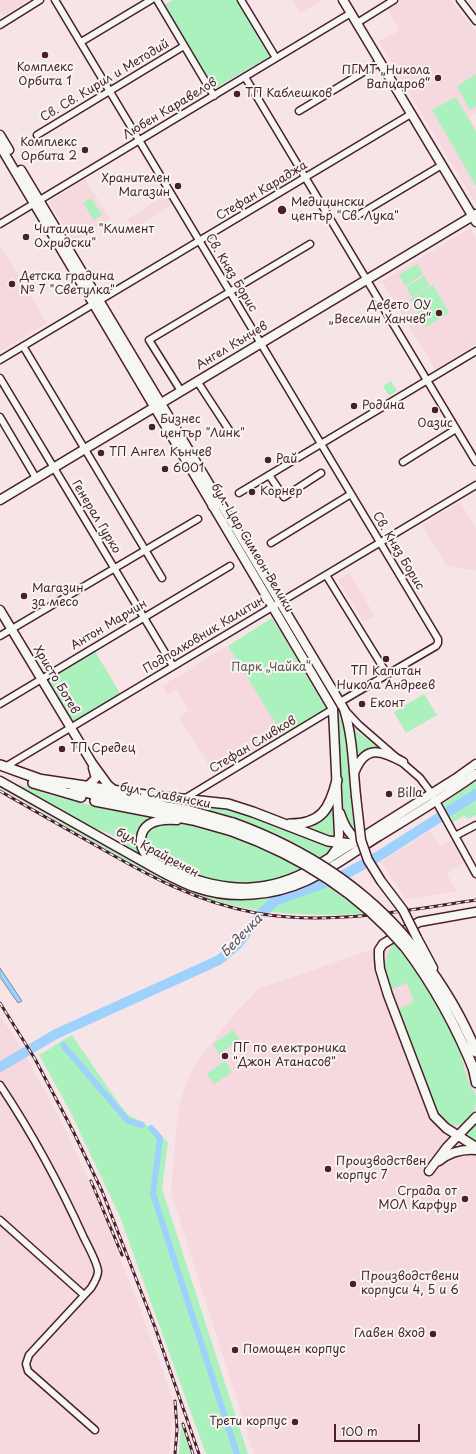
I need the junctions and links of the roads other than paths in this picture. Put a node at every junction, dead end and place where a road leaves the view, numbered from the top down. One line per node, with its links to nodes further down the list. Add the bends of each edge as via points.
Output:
1 (40, 0): 12 (street)
2 (55, 0): 13 (street, Св. Княз Борис)
3 (151, 0): 13 (street)
4 (157, 0): 14 (street)
5 (241, 0): 15 (street)
6 (343, 0): 9 (main road)
7 (394, 0): 11 (street)
8 (460, 0): 10 (street)
9 (351, 13): 11 (main road); 15 (street, Любен Каравелов)
10 (476, 20)
11 (357, 23): 16 (main road)
12 (0, 25)
13 (81, 42): 18 (street, Св. Княз Борис)
14 (184, 46): 18 (street, Св. Св. Кирил и Методий); 19 (street)
15 (276, 58): 17 (street, Любен Каравелов)
16 (380, 62): 20 (street); 21 (main road)
17 (245, 77): 19 (street, Любен Каравелов); 27 (street)
18 (110, 91): 23 (street, Св. Св. Кирил и Методий); 24 (street, Св. Княз Борис)
19 (214, 96): 24 (street, Любен Каравелов)
20 (299, 111)
21 (411, 114): 26 (main road); 27 (street, Стефан Караджа)
22 (0, 135): 28 (main road, бул. Цар Симеон Велики)
23 (37, 135)
24 (139, 140): 28 (street, Любен Каравелов); 32 (street, Св. Княз Борис)
25 (0, 146): 28 (main road, бул. Цар Симеон Велики)
26 (442, 165): 29 (street); 30 (main road)
27 (305, 177): 32 (street, Стефан Караджа); 34 (street)
28 (37, 202): 31 (street, Любен Каравелов); 36 (main road, бул. Цар Симеон Велики)
29 (360, 214)
30 (475, 217): 34 (main road, Ангел Кънчев)
31 (0, 224)
32 (199, 241): 35 (street, Св. Княз Борис); 36 (street, Стефан Караджа)
33 (310, 244): 35 (street)
34 (366, 280): 37 (main road, Ангел Кънчев); 42 (street)
35 (230, 292): 37 (street, Св. Княз Борис); 44 (street, via 150,340)
36 (97, 302): 38 (street, Стефан Караджа); 45 (main road, бул. Цар Симеон Велики)
37 (260, 343): 43 (main road, Ангел Кънчев); 49 (street, Св. Княз Борис)
38 (23, 346): 40 (street, Стефан Караджа); 50 (street)
39 (476, 351): 42 (street)
40 (0, 360)
41 (0, 378): 53 (street, Генерал Гурко)
42 (427, 380): 47 (street); 49 (street)
43 (197, 381): 44 (main road, Ангел Кънчев); 48 (street)
44 (181, 391): 45 (main road, Ангел Кънчев)
45 (158, 405): 50 (main road, Ангел Кънчев); 61 (main road, бул. Цар Симеон Велики)
46 (0, 417): 56 (street)
47 (456, 429): 51 (street); 52 (street)
48 (229, 430)
49 (321, 444): 55 (street); 59 (street, Св. Княз Борис)
50 (84, 449): 53 (main road, Ангел Кънчев); 65 (street)
51 (403, 462)
52 (476, 462)
53 (54, 467): 56 (main road, Ангел Кънчев); 67 (street, Генерал Гурко)
54 (321, 473): 55 (street, via 284,497)
55 (269, 474): 58 (street)
56 (36, 478): 60 (main road, Ангел Кънчев)
57 (476, 485): 64 (street, Подполковник Калитин)
58 (239, 492)
59 (351, 494): 63 (street); 64 (street, Св. Княз Борис)
60 (0, 500)
61 (217, 504): 70 (main road, бул. Цар Симеон Велики); 71 (main road, бул. Цар Симеон Велики)
62 (198, 519): 65 (street)
63 (271, 543)
64 (380, 543): 68 (street, Подполковник Калитин); 77 (street, Св. Княз Борис, via 438,639 436,646)
65 (145, 550): 67 (street); 69 (street)
66 (230, 566): 73 (street, Антон Марчин)
67 (114, 568): 73 (street, Генерал Гурко); 74 (street)
68 (326, 575): 70 (street, Подполковник Калитин); 77 (street)
69 (162, 578)
70 (280, 602): 71 (street, Подполковник Калитин); 80 (main road, бул. Цар Симеон Велики)
71 (273, 607): 76 (street, Подполковник Калитин); 81 (main road, бул. Цар Симеон Велики)
72 (0, 610): 74 (main road, Христо Ботев)
73 (144, 617): 76 (street, Генерал Гурко); 78 (street, Антон Марчин)
74 (11, 629): 75 (street); 78 (main road, Христо Ботев)
75 (0, 636)
76 (173, 666): 82 (street, Подполковник Калитин)
77 (387, 674): 80 (street)
78 (41, 679): 79 (street, Антон Марчин); 82 (main road, Христо Ботев)
79 (0, 704)
80 (341, 704): 83 (street, бул. Цар Симеон Велики, via 356,722); 87 (main road, бул. Цар Симеон Велики, via 349,726)
81 (333, 709): 90 (main road, бул. Цар Симеон Велики); 95 (street, Стефан Сливков)
82 (70, 728): 84 (main road, Христо Ботев); 86 (street, Подполковник Калитин)
83 (403, 762): 87 (main road, via 382,752 373,752 360,760); 94 (street, бул. Цар Симеон Велики, via 420,778)
84 (92, 763): 92 (main road, Христо Ботев, via 96,778); 93 (main road, Христо Ботев)
85 (476, 764): 94 (main road, бул. Крайречен)
86 (2, 767): 89 (main road, бул. Славянски); 97 (main road, бул. Славянски, via 41,786 96,801)
87 (354, 774): 108 (main road, бул. Цар Симеон Велики, bridge, via 361,840 368,860 402,910)
88 (476, 774): 94 (main road, бул. Крайречен)
89 (38, 779): 92 (main road); 100 (main road, бул. Славянски, via 103,797 187,810)
90 (336, 780): 96 (main road, бул. Цар Симеон Велики); 98 (main road, via 332,798 323,813 308,822)
91 (0, 781): 103 (main road, бул. Крайречен, via 158,870 196,888 224,895 271,892 298,884 316,876)
92 (88, 786): 93 (main road)
93 (114, 790): 95 (main road)
94 (434, 797): 101 (street, бул. Цар Симеон Велики); 102 (main road, бул. Крайречен); 103 (main road, бул. Крайречен)
95 (184, 799): 98 (main road, via 228,804)
96 (337, 802): 102 (main road, via 346,827); 104 (main road, бул. Цар Симеон Велики)
97 (193, 820): 100 (main road, бул. Славянски); 105 (main road, бул. Крайречен, via 151,823 142,833 142,847 146,854 152,861 193,879 230,888 258,887 279,882 306,872)
98 (286, 824): 104 (main road)
99 (476, 825): 101 (street)
100 (232, 827): 108 (main road, бул. Славянски, bridge, via 288,846 309,857 338,876 380,911)
101 (455, 836): 106 (street, бул. Цар Симеон Велики)
102 (355, 842): 103 (main road); 104 (main road); 105 (main road, бул. Крайречен)
103 (370, 842)
104 (338, 844): 105 (main road, бул. Цар Симеон Велики)
105 (330, 858)
106 (476, 874)
107 (476, 912): 114 (main road, via 419,922 390,938 379,950 380,968 388,995)
108 (411, 943): 109 (main road, via 442,985); 110 (main road, via 458,1031)
109 (476, 1052)
110 (471, 1062): 111 (main road); 112 (main road)
111 (476, 1075)
112 (476, 1083)
113 (0, 1085): 120 (street, via 67,1202 94,1260 98,1272 91,1288)
114 (431, 1108): 115 (main road, via 440,1120 452,1126 462,1126); 116 (main road, via 438,1122)
115 (474, 1120): 116 (main road)
116 (458, 1136): 117 (main road); 118 (main road, via 429,1172 440,1160 452,1153)
117 (476, 1147)
118 (476, 1150)
119 (0, 1220): 120 (street)
120 (84, 1295): 121 (street, via 29,1356 26,1364 28,1371)
121 (95, 1430)

